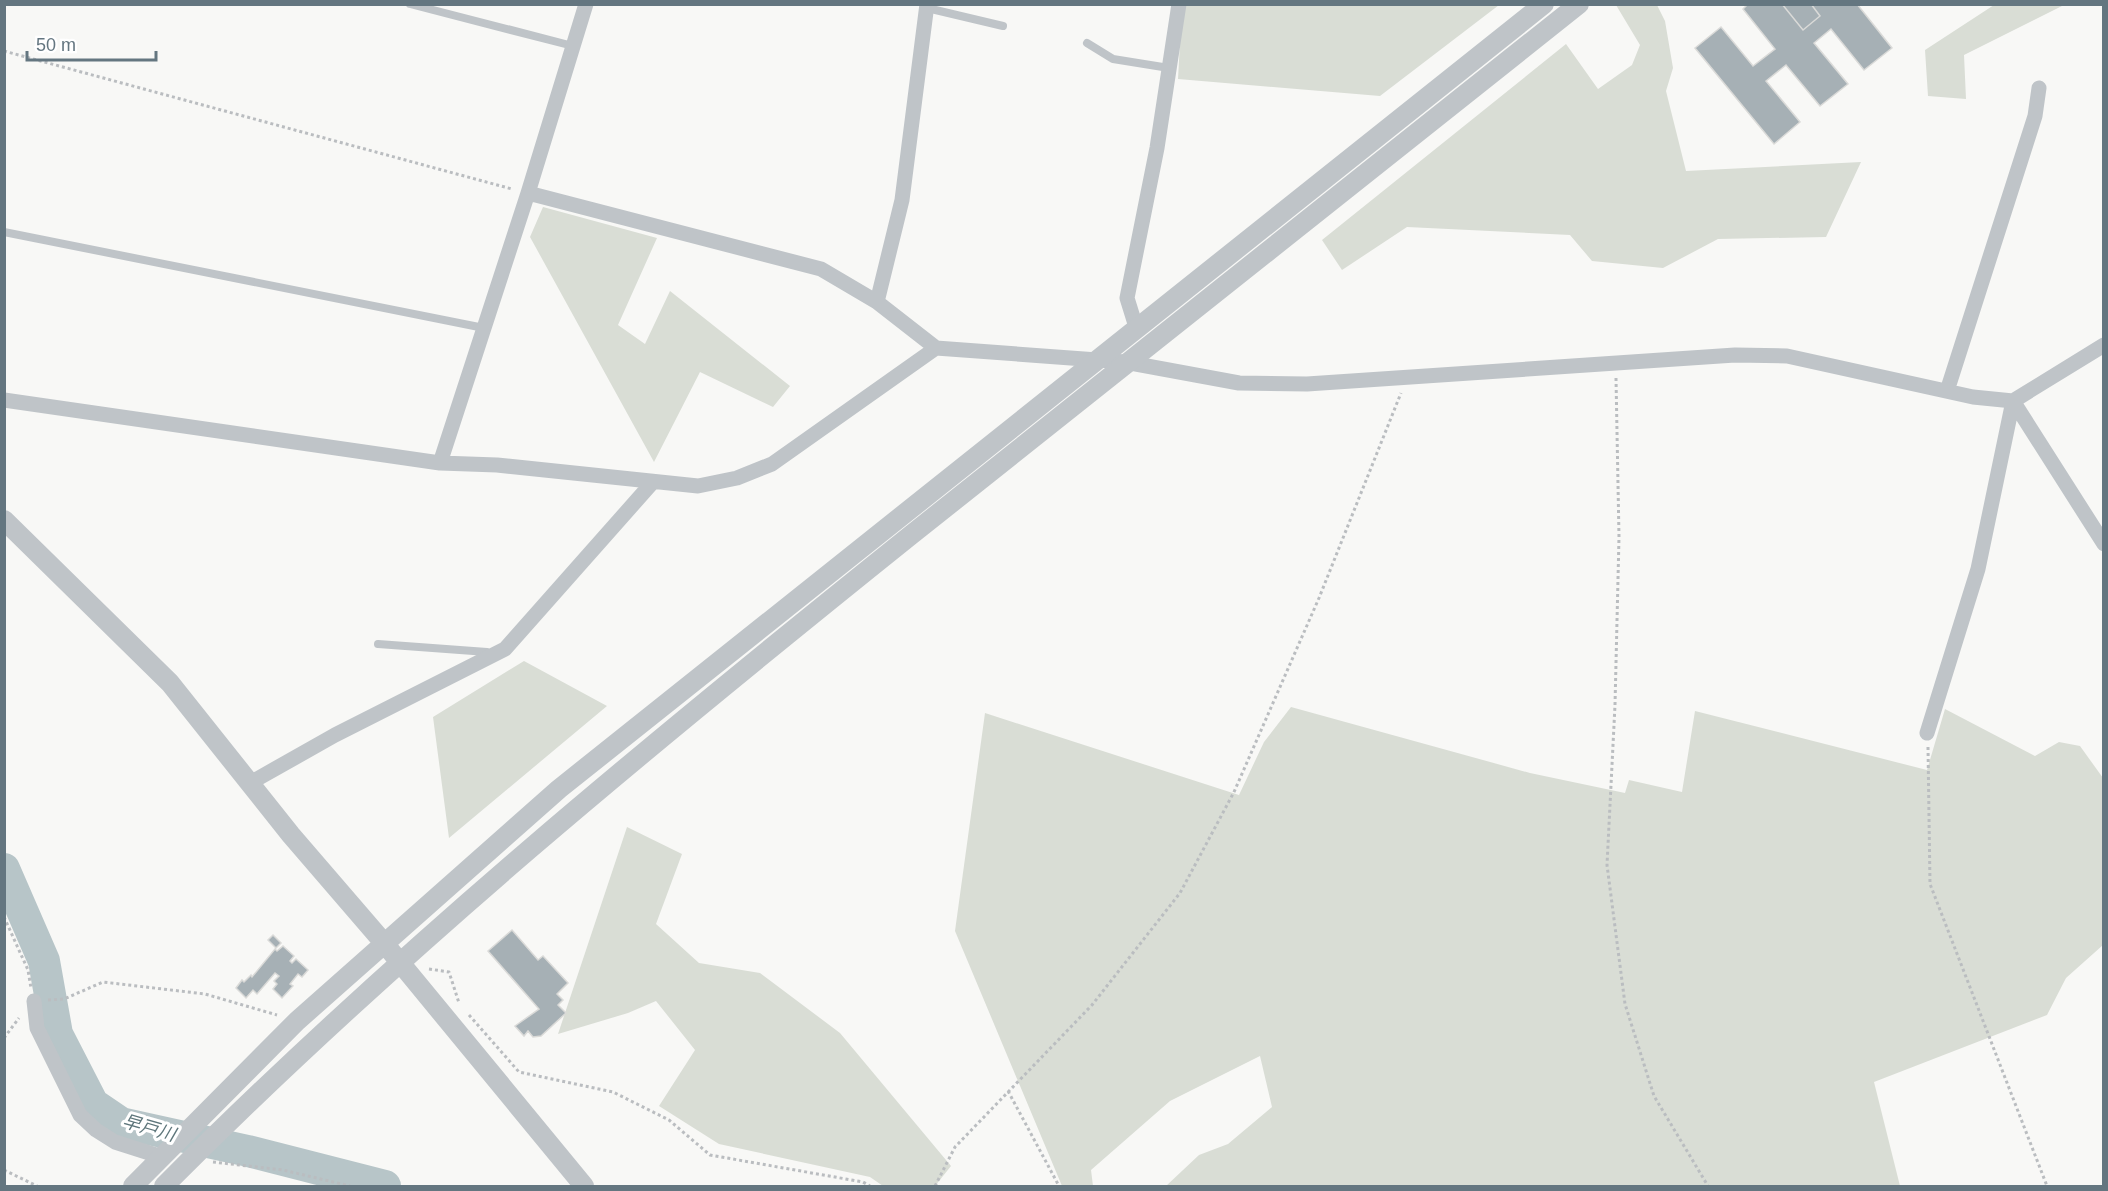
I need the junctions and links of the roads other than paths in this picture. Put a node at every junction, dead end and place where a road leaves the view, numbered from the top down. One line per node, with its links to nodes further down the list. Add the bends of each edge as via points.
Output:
1 (410, 4): 9 (lane)
2 (586, 4): 9 (street)
3 (1179, 4): 10 (street)
4 (1544, 4): 15 (street)
5 (927, 6): 7 (lane); 14 (street, via 902,200)
6 (1570, 8): 20 (street)
7 (1003, 26)
8 (1087, 43): 10 (lane, via 1113,59)
9 (573, 46): 12 (street)
10 (1169, 68): 15 (street, via 1127,298)
11 (2039, 88): 21 (street, via 2035,116)
12 (528, 193): 14 (street, via 821,269); 16 (street)
13 (4, 232): 16 (lane)
14 (877, 302): 18 (street)
15 (1136, 327): 19 (street)
16 (484, 328): 24 (street)
17 (2103, 345): 23 (street)
18 (936, 348): 19 (street); 25 (street, via 772,464 737,478 698,486)
19 (1094, 361): 20 (street); 32 (street, via 559,789)
20 (1125, 362): 21 (street, via 1239,383 1307,384 1735,355 1787,356); 33 (street, via 570,811)
21 (1947, 391): 23 (street)
22 (4, 400): 24 (street)
23 (2013, 401): 27 (street); 30 (street, via 1978,569)
24 (440, 463): 25 (street, via 497,465)
25 (652, 483): 29 (street, via 505,649)
26 (4, 520): 31 (street, via 170,683)
27 (2103, 544)
28 (378, 644): 29 (lane, via 487,652)
29 (492, 658): 31 (street, via 335,735)
30 (1927, 733)
31 (250, 783): 32 (street)
32 (384, 943): 33 (street); 35 (street, via 297,1021)
33 (399, 963): 37 (street); 38 (street)
34 (34, 1001): 35 (street, via 36,1028 80,1115 115,1142)
35 (162, 1157): 36 (street)
36 (133, 1186)
37 (164, 1186)
38 (584, 1186)

